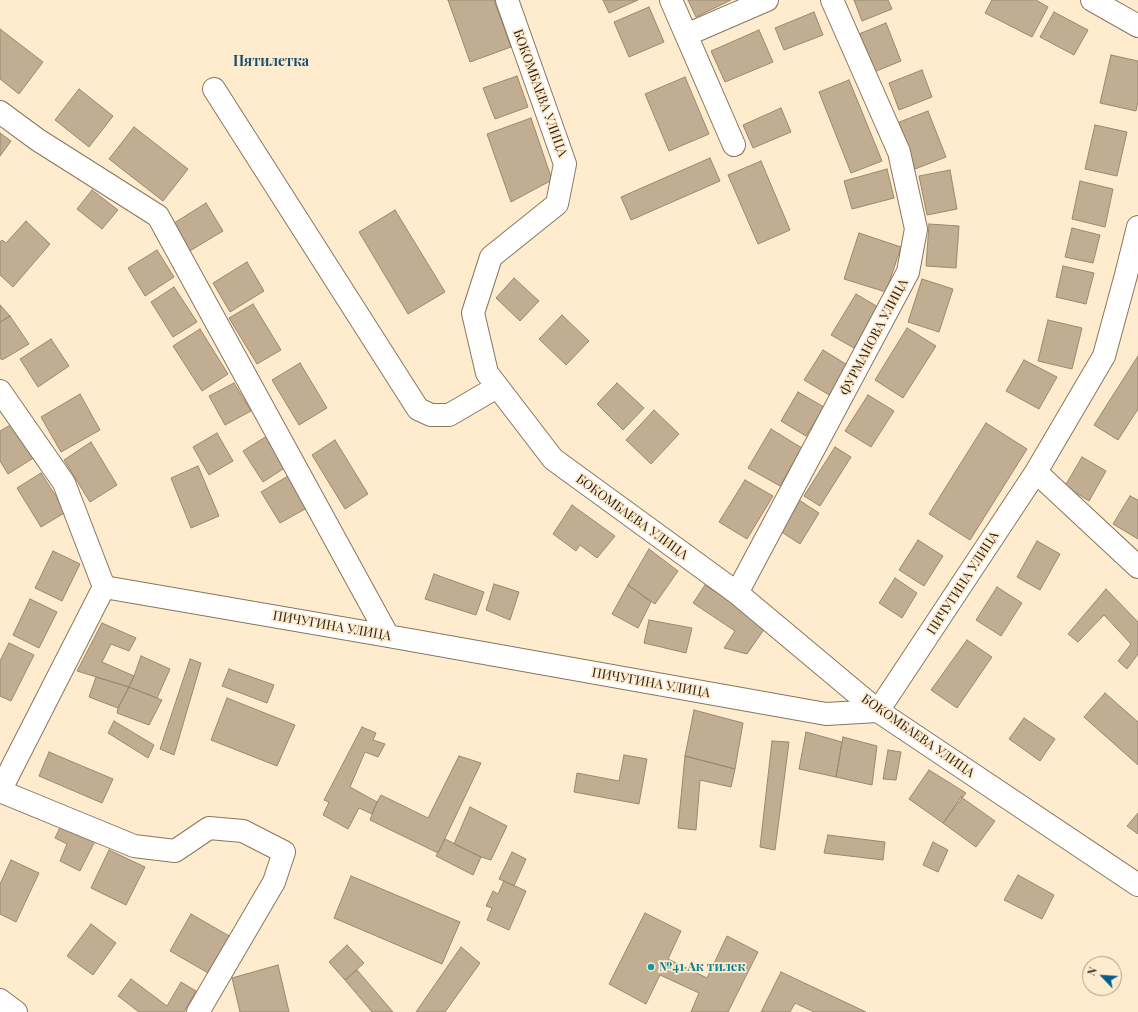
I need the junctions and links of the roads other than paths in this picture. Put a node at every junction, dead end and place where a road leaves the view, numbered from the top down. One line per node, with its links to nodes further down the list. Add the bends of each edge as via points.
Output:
1 (507, 0): 13 (street, БОКОМБАЕВА УЛИЦА, via 565,164 557,204 491,257 473,313 487,373)
2 (671, 0): 7 (street)
3 (767, 0): 7 (street)
4 (832, 0): 18 (street, ФУРМАНОВА УЛИЦА, via 898,152 916,229 908,272)
5 (1092, 0): 6 (street)
6 (1138, 26)
7 (686, 35): 10 (street)
8 (214, 89): 13 (street, via 418,409 430,415 449,415)
9 (0, 112): 19 (street, via 38,140 158,216)
10 (734, 144)
11 (1138, 227): 12 (street, ПИЧУГИНА УЛИЦА)
12 (1132, 280): 15 (street, ПИЧУГИНА УЛИЦА, via 1104,356)
13 (497, 387): 18 (street, БОКОМБАЕВА УЛИЦА, via 553,459)
14 (0, 391): 17 (street, via 64,483)
15 (1036, 472): 16 (street); 20 (street, ПИЧУГИНА УЛИЦА)
16 (1138, 567)
17 (104, 587): 19 (street, ПИЧУГИНА УЛИЦА); 21 (street)
18 (737, 593): 20 (street, БОКОМБАЕВА УЛИЦА)
19 (388, 636): 20 (street, ПИЧУГИНА УЛИЦА, via 826,714)
20 (878, 711): 22 (street, БОКОМБАЕВА УЛИЦА)
21 (0, 791): 25 (street, via 134,846 175,851 210,828 243,831 284,852 274,882)
22 (1138, 885)
23 (0, 1000): 24 (street)
24 (16, 1012)
25 (198, 1012)

